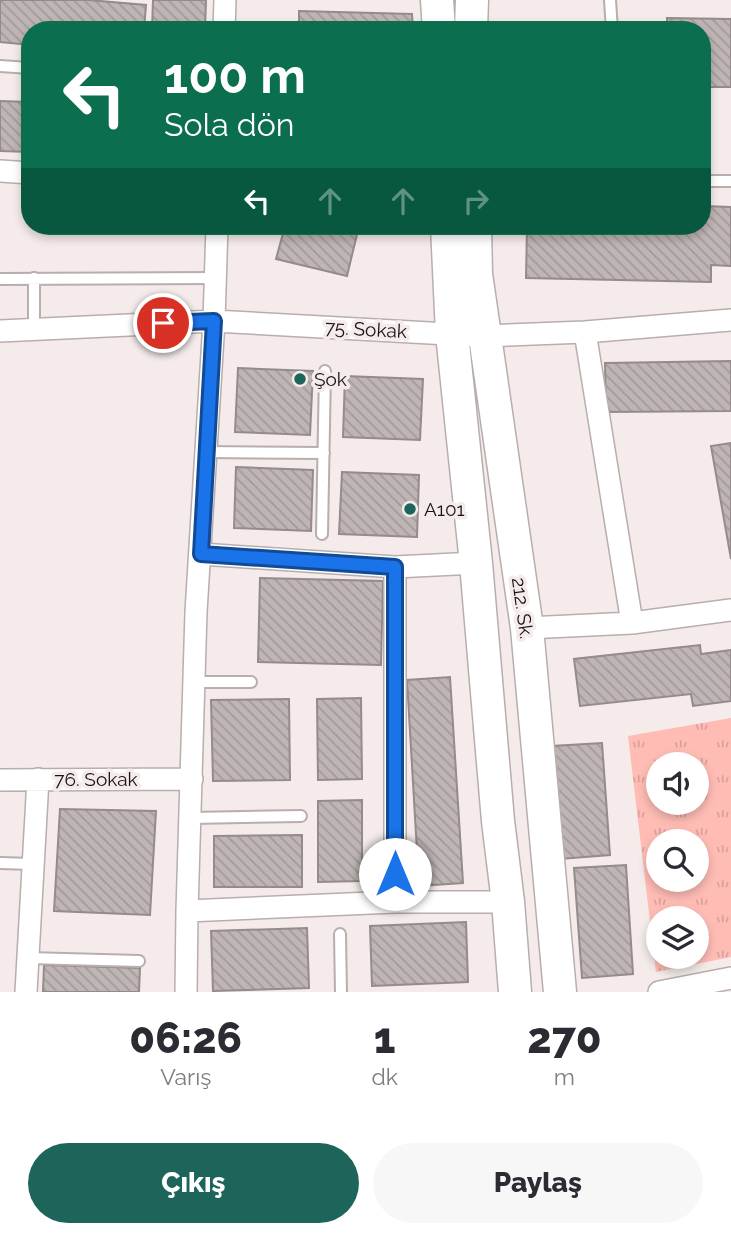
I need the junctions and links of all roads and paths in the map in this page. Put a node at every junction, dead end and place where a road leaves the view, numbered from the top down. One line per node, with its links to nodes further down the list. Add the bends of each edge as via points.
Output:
1 (225, 0): 5 (street)
2 (437, 0): 6 (street)
3 (472, 0): 7 (street)
4 (610, 0): 8 (lane)
5 (224, 21)
6 (438, 21)
7 (471, 21)
8 (611, 21)
9 (0, 66): 10 (lane)
10 (21, 67)
11 (0, 171): 12 (street)
12 (21, 172)
13 (711, 181): 14 (lane)
14 (731, 181)
15 (217, 235): 19 (street)
16 (447, 235): 26 (street)
17 (475, 235): 27 (street, 212. Sk.)
18 (34, 278): 19 (lane); 20 (lane); 23 (lane)
19 (216, 278): 22 (street)
20 (0, 279)
21 (731, 320): 25 (street, 75. Sokak)
22 (214, 321): 23 (street, 75. Sokak); 26 (street, 75. Sokak); 29 (street)
23 (34, 330): 24 (street, 75. Sokak)
24 (0, 331)
25 (585, 332): 27 (street, 75. Sokak); 36 (street)
26 (452, 334): 27 (street, 75. Sokak); 33 (street)
27 (484, 336): 37 (street, 212. Sk.)
28 (325, 371): 30 (lane)
29 (206, 452): 30 (lane); 32 (street)
30 (324, 453): 31 (lane)
31 (322, 534)
32 (201, 554): 34 (street); 38 (street)
33 (476, 563): 34 (street); 48 (street)
34 (395, 567): 47 (street)
35 (731, 610): 36 (street)
36 (632, 623): 37 (street)
37 (527, 628): 58 (street, 212. Sk.)
38 (194, 682): 39 (lane); 42 (street)
39 (251, 682)
40 (0, 779): 41 (street, 76. Sokak)
41 (38, 779): 42 (street, 76. Sokak); 46 (street)
42 (192, 779): 44 (street)
43 (301, 816): 44 (lane)
44 (191, 818): 49 (street)
45 (0, 863): 46 (lane)
46 (33, 864): 51 (street)
47 (395, 902): 48 (street); 49 (street)
48 (508, 902): 57 (street)
49 (187, 911): 55 (street)
50 (340, 934): 56 (lane)
51 (28, 958): 52 (lane); 54 (street)
52 (139, 961)
53 (731, 978): 59 (street)
54 (26, 992)
55 (186, 992)
56 (341, 992)
57 (515, 992)
58 (561, 992)
59 (659, 992)

